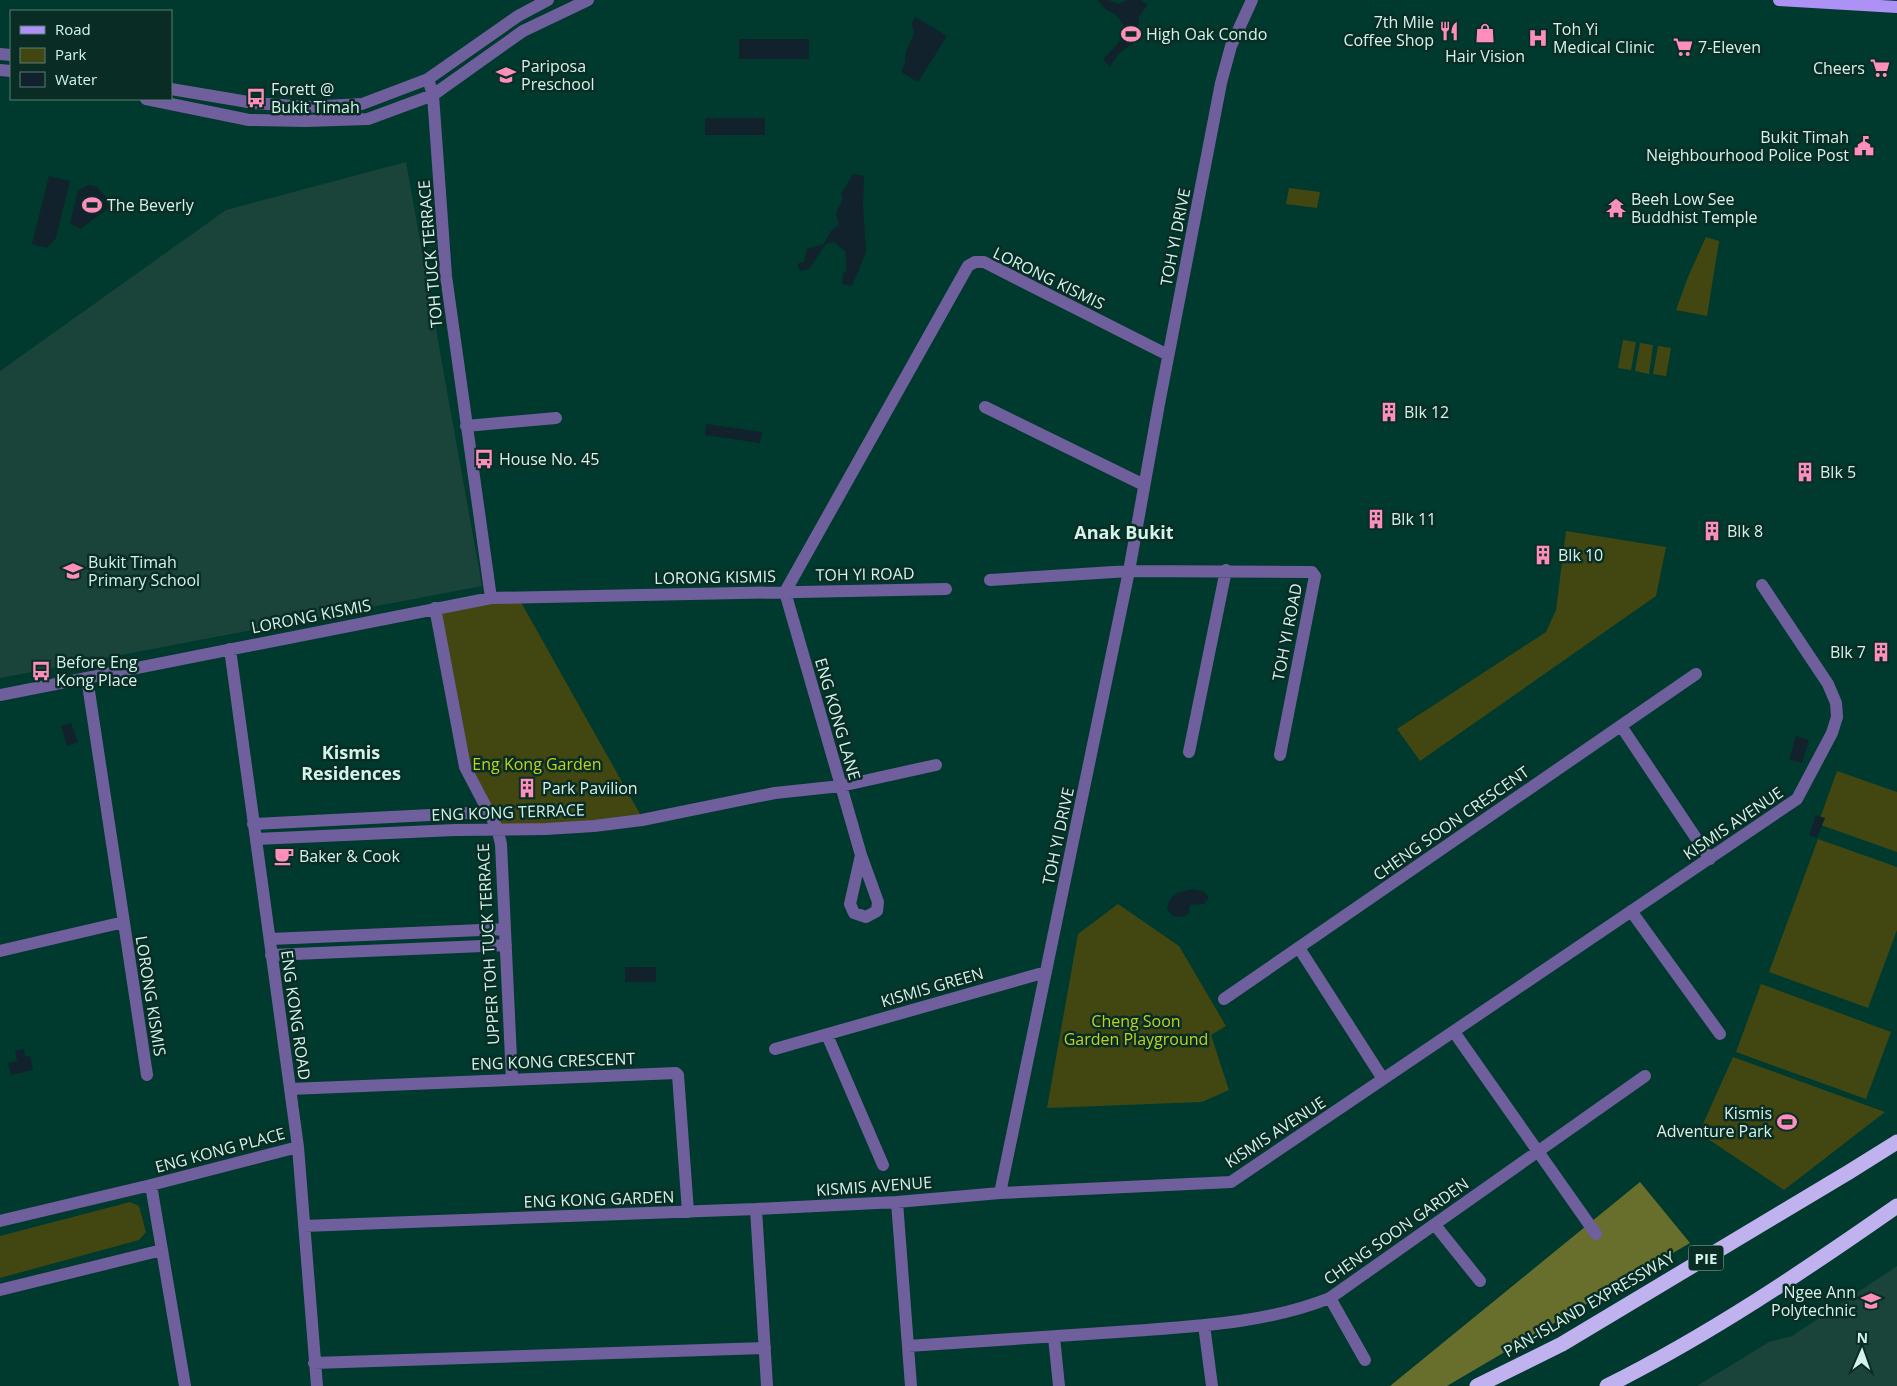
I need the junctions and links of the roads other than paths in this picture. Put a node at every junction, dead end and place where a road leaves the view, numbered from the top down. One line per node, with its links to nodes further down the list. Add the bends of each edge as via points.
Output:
1 (548, 0): 6 (street, via 518,16)
2 (588, 0): 8 (street, via 523,31)
3 (1252, 0): 10 (street, TOH YI DRIVE, via 1231,46 1221,83)
4 (1779, 0): 5 (main road)
5 (1897, 7)
6 (428, 78): 7 (street, via 362,104 307,107 254,103); 8 (street, TOH TUCK TERRACE)
7 (172, 89)
8 (433, 95): 9 (street, via 368,118 314,121 249,120); 13 (street, TOH TUCK TERRACE, via 446,276)
9 (151, 100)
10 (1168, 355): 14 (street, TOH YI DRIVE); 20 (street, LORONG KISMIS, via 984,262 968,266)
11 (985, 407): 14 (street)
12 (556, 418): 13 (street)
13 (466, 426): 21 (street, TOH TUCK TERRACE)
14 (1144, 485): 16 (street, TOH YI DRIVE)
15 (1226, 570): 16 (street, TOH YI ROAD); 28 (street); 29 (street, TOH YI ROAD, via 1312,572 1315,576)
16 (1129, 571): 17 (street, TOH YI ROAD); 46 (street, TOH YI DRIVE)
17 (990, 580)
18 (1762, 585): 37 (street, KISMIS AVENUE, via 1828,684 1836,702 1837,717 1797,799)
19 (946, 589): 20 (street, TOH YI ROAD)
20 (785, 592): 21 (street, LORONG KISMIS); 31 (street, ENG KONG LANE)
21 (491, 598): 22 (street, LORONG KISMIS)
22 (435, 608): 23 (street, LORONG KISMIS); 32 (street, UPPER TOH TUCK TERRACE, via 465,767)
23 (230, 649): 25 (street, LORONG KISMIS); 33 (street, ENG KONG ROAD)
24 (1696, 674): 27 (street, CHENG SOON CRESCENT)
25 (87, 678): 26 (street, LORONG KISMIS); 39 (street, LORONG KISMIS)
26 (0, 694)
27 (1621, 726): 37 (street); 43 (street, CHENG SOON CRESCENT)
28 (1189, 752)
29 (1280, 755)
30 (936, 765): 31 (street, ENG KONG TERRACE)
31 (841, 786): 34 (street, ENG KONG TERRACE, via 774,793 613,824 546,829); 36 (street, ENG KONG LANE)
32 (489, 812): 33 (street, ENG KONG TERRACE); 34 (street, UPPER TOH TUCK TERRACE)
33 (254, 824): 35 (street, ENG KONG ROAD)
34 (497, 828): 35 (street, ENG KONG TERRACE); 40 (street, UPPER TOH TUCK TERRACE, via 502,850)
35 (256, 839): 41 (street, ENG KONG ROAD)
36 (861, 855)
37 (1710, 859): 38 (street, KISMIS AVENUE)
38 (1632, 912): 48 (street, KISMIS AVENUE); 49 (street)
39 (124, 922): 44 (street, LORONG KISMIS); 52 (street, LORONG KISMIS)
40 (505, 929): 41 (street); 42 (street, UPPER TOH TUCK TERRACE)
41 (270, 939): 45 (street, ENG KONG ROAD)
42 (506, 945): 45 (street); 55 (street, UPPER TOH TUCK TERRACE)
43 (1299, 948): 47 (street, CHENG SOON CRESCENT); 54 (street)
44 (0, 951)
45 (271, 955): 56 (street, ENG KONG ROAD)
46 (1046, 972): 50 (street, KISMIS GREEN); 62 (street, TOH YI DRIVE)
47 (1224, 999)
48 (1454, 1032): 54 (street, KISMIS AVENUE); 59 (street)
49 (1720, 1034)
50 (827, 1035): 51 (street, KISMIS GREEN); 60 (street)
51 (775, 1049)
52 (147, 1075)
53 (1646, 1076): 59 (street, CHENG SOON GARDEN)
54 (1383, 1079): 62 (street, KISMIS AVENUE, via 1231,1182)
55 (512, 1080): 56 (street, ENG KONG CRESCENT); 66 (street, ENG KONG CRESCENT, via 678,1073)
56 (290, 1089): 58 (street, ENG KONG ROAD)
57 (1897, 1142): 87 (highway, PAN-ISLAND EXPRESSWAY / PIE, via 1562,1344)
58 (298, 1147): 61 (street, ENG KONG PLACE); 69 (street, ENG KONG ROAD)
59 (1538, 1152): 68 (street, CHENG SOON GARDEN); 70 (street)
60 (883, 1165)
61 (151, 1185): 67 (street, ENG KONG PLACE); 71 (street, ENG KONG PLACE)
62 (1000, 1193): 63 (street, KISMIS AVENUE)
63 (897, 1202): 65 (street, KISMIS AVENUE); 77 (street)
64 (1897, 1206): 88 (highway, via 1809,1267 1654,1362)
65 (756, 1209): 66 (street, ENG KONG GARDEN); 78 (street)
66 (688, 1212): 69 (street, ENG KONG GARDEN)
67 (0, 1221)
68 (1435, 1224): 72 (street); 74 (street, CHENG SOON GARDEN)
69 (304, 1226): 80 (street, ENG KONG ROAD)
70 (1596, 1234)
71 (162, 1250): 73 (street); 81 (street, ENG KONG PLACE)
72 (1480, 1281)
73 (0, 1290)
74 (1330, 1298): 75 (street, CHENG SOON GARDEN, via 1277,1315); 79 (street)
75 (1204, 1325): 76 (street, CHENG SOON GARDEN); 86 (street)
76 (1054, 1337): 77 (street, CHENG SOON GARDEN); 85 (street)
77 (908, 1346): 84 (street)
78 (765, 1348): 80 (street); 83 (street)
79 (1365, 1360)
80 (314, 1363): 82 (street, ENG KONG ROAD)
81 (185, 1386)
82 (317, 1386)
83 (767, 1386)
84 (911, 1386)
85 (1059, 1386)
86 (1212, 1386)
87 (1477, 1386)
88 (1607, 1386)

